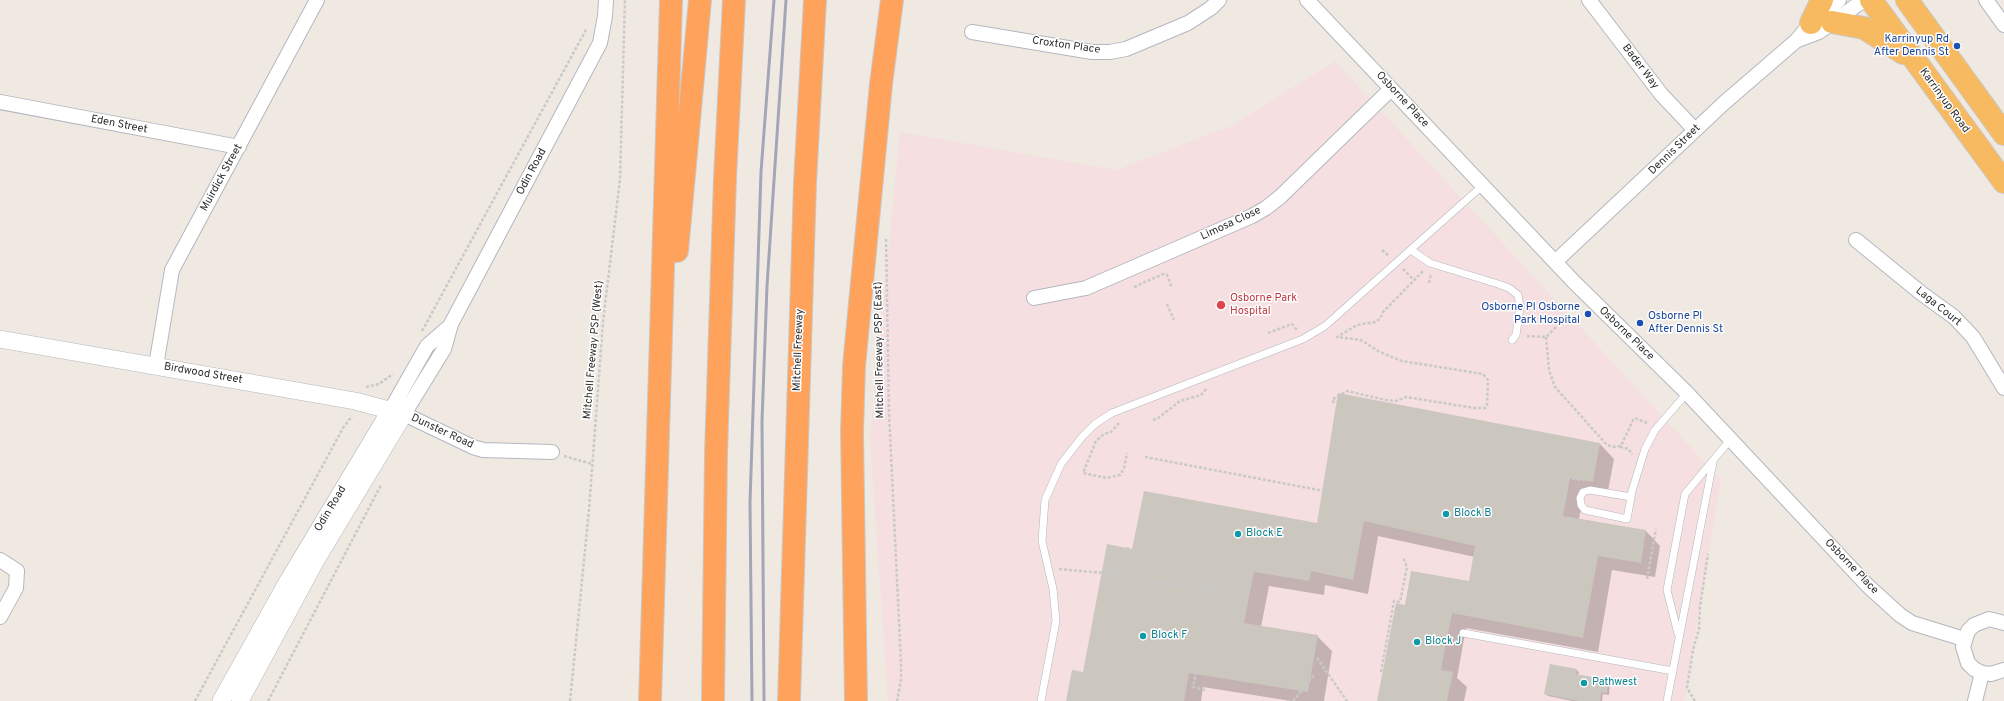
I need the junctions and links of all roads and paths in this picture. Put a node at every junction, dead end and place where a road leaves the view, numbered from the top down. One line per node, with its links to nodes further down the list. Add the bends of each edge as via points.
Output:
1 (316, 0): 28 (street, Muirdick Street)
2 (606, 0): 60 (street, Odin Road, via 600,42 451,324 428,346)
3 (625, 0): 70 (path, Mitchell Freeway PSP (West), via 620,179 603,322)
4 (671, 0): 68 (highway)
5 (700, 0): 68 (highway)
6 (734, 0): 102 (highway, via 716,453)
7 (816, 0): 103 (highway, Mitchell Freeway, via 804,221)
8 (892, 0): 104 (highway, via 881,84 854,366 852,432)
9 (1219, 0): 21 (street, Croxton Place, via 1188,23 1126,49 1110,52 1092,52)
10 (1307, 0): 24 (street, Osborne Place)
11 (1589, 0): 26 (street, Bader Way, via 1661,94)
12 (1822, 0): 18 (highway)
13 (1840, 0): 18 (street, Dennis Street)
14 (1864, 0): 18 (street, Dennis Street)
15 (1871, 0): 23 (highway, Karrinyup Road)
16 (1907, 0): 27 (highway)
17 (1986, 0): 20 (street)
18 (1822, 22): 22 (street, Dennis Street); 22 (street, Dennis Street, via 1819,32); 23 (highway, via 1864,28)
19 (589, 25): 49 (path)
20 (2004, 26)
21 (972, 32)
22 (1797, 40): 26 (street, Dennis Street)
23 (1914, 59): 29 (highway, Karrinyup Road)
24 (1391, 89): 30 (street, Osborne Place); 44 (street, Limosa Close, via 1266,208 1086,288)
25 (0, 102): 28 (street, Eden Street)
26 (1695, 130): 36 (street, Dennis Street)
27 (2004, 134)
28 (239, 147): 54 (street, Muirdick Street, via 172,270)
29 (2004, 182)
30 (1482, 186): 34 (lane); 36 (street, Osborne Place)
31 (886, 235): 105 (path, Mitchell Freeway PSP (East), via 889,413 901,664)
32 (1856, 240): 57 (street, Laga Court, via 1920,293 1954,317 1973,338)
33 (1382, 250): 35 (path)
34 (1411, 250): 51 (lane, via 1430,263 1498,284 1518,295 1520,307); 80 (lane, via 1325,326 1304,339 1112,413 1095,424 1061,464 1045,500 1042,541)
35 (1391, 257)
36 (1555, 262): 58 (street, Osborne Place)
37 (1401, 267): 40 (path)
38 (1424, 270): 40 (path)
39 (1431, 274): 41 (path)
40 (1414, 280): 59 (path, via 1383,312 1380,320 1357,325 1337,337 1361,340 1380,352 1402,361 1483,374 1488,380 1487,406 1474,408 1406,396 1396,401 1386,400 1347,391 1332,400)
41 (1429, 283)
42 (1134, 287): 43 (path, via 1163,274 1167,275)
43 (1172, 288)
44 (1034, 298)
45 (1167, 304): 47 (path)
46 (1564, 318): 52 (path)
47 (1174, 320)
48 (1298, 331): 50 (path, via 1292,324)
49 (421, 332)
50 (1268, 334)
51 (1514, 337): 52 (path)
52 (1546, 337): 63 (path, via 1551,380 1607,445 1621,446 1635,418)
53 (0, 339): 54 (street, Birdwood Street)
54 (156, 366): 60 (street, Birdwood Street, via 355,401)
55 (396, 373): 56 (path, via 379,384)
56 (365, 388)
57 (2004, 388)
58 (1687, 393): 64 (street, Osborne Place); 73 (lane, via 1655,430 1645,449)
59 (1334, 403)
60 (397, 412): 65 (street, Dunster Road, via 483,450); 97 (street, Odin Road, via 288,581); 98 (street, Odin Road)
61 (352, 415): 96 (path)
62 (1124, 418): 66 (path, via 1111,432 1096,441 1083,473 1106,478 1120,475)
63 (1652, 424)
64 (1730, 440): 69 (lane); 88 (street, Osborne Place, via 1868,586 1900,615 1912,623)
65 (552, 452): 70 (path)
66 (1127, 453)
67 (1145, 457): 72 (path)
68 (657, 459): 101 (highway)
69 (1713, 462): 87 (lane); 87 (lane, via 1690,487 1684,501 1667,590)
70 (592, 464): 100 (path, Mitchell Freeway PSP (West))
71 (384, 479): 99 (path)
72 (1329, 492)
73 (1631, 498): 73 (lane, via 1627,519 1585,510 1580,498 1583,492 1590,490)
74 (1656, 529): 82 (path)
75 (1128, 547): 81 (path, via 1127,555)
76 (1708, 550): 110 (path, via 1699,629 1687,688)
77 (1403, 557): 92 (path, via 1407,567 1400,602 1394,600)
78 (0, 560): 84 (street, via 17,571 16,588)
79 (1218, 565): 83 (path)
80 (1048, 569): 81 (path); 106 (lane, via 1056,621)
81 (1116, 574): 83 (path)
82 (1647, 579)
83 (1213, 592): 95 (path, via 1193,687)
84 (0, 617)
85 (2004, 623): 88 (street, via 1989,619 1981,621 1968,631)
86 (1463, 633): 91 (lane)
87 (1679, 637): 91 (lane)
88 (1964, 639): 93 (street, via 1963,647 1968,663)
89 (1318, 658): 108 (path)
90 (2004, 670): 93 (street, via 1991,674)
91 (1673, 671): 109 (lane)
92 (1381, 672)
93 (1982, 673): 111 (street)
94 (1314, 675): 107 (path)
95 (1205, 690)
96 (195, 701)
97 (221, 701)
98 (240, 701)
99 (268, 701)
100 (570, 701)
101 (650, 701)
102 (713, 701)
103 (789, 701)
104 (856, 701)
105 (897, 701)
106 (1042, 701)
107 (1293, 701)
108 (1347, 701)
109 (1667, 701)
110 (1695, 701)
111 (1975, 701)

